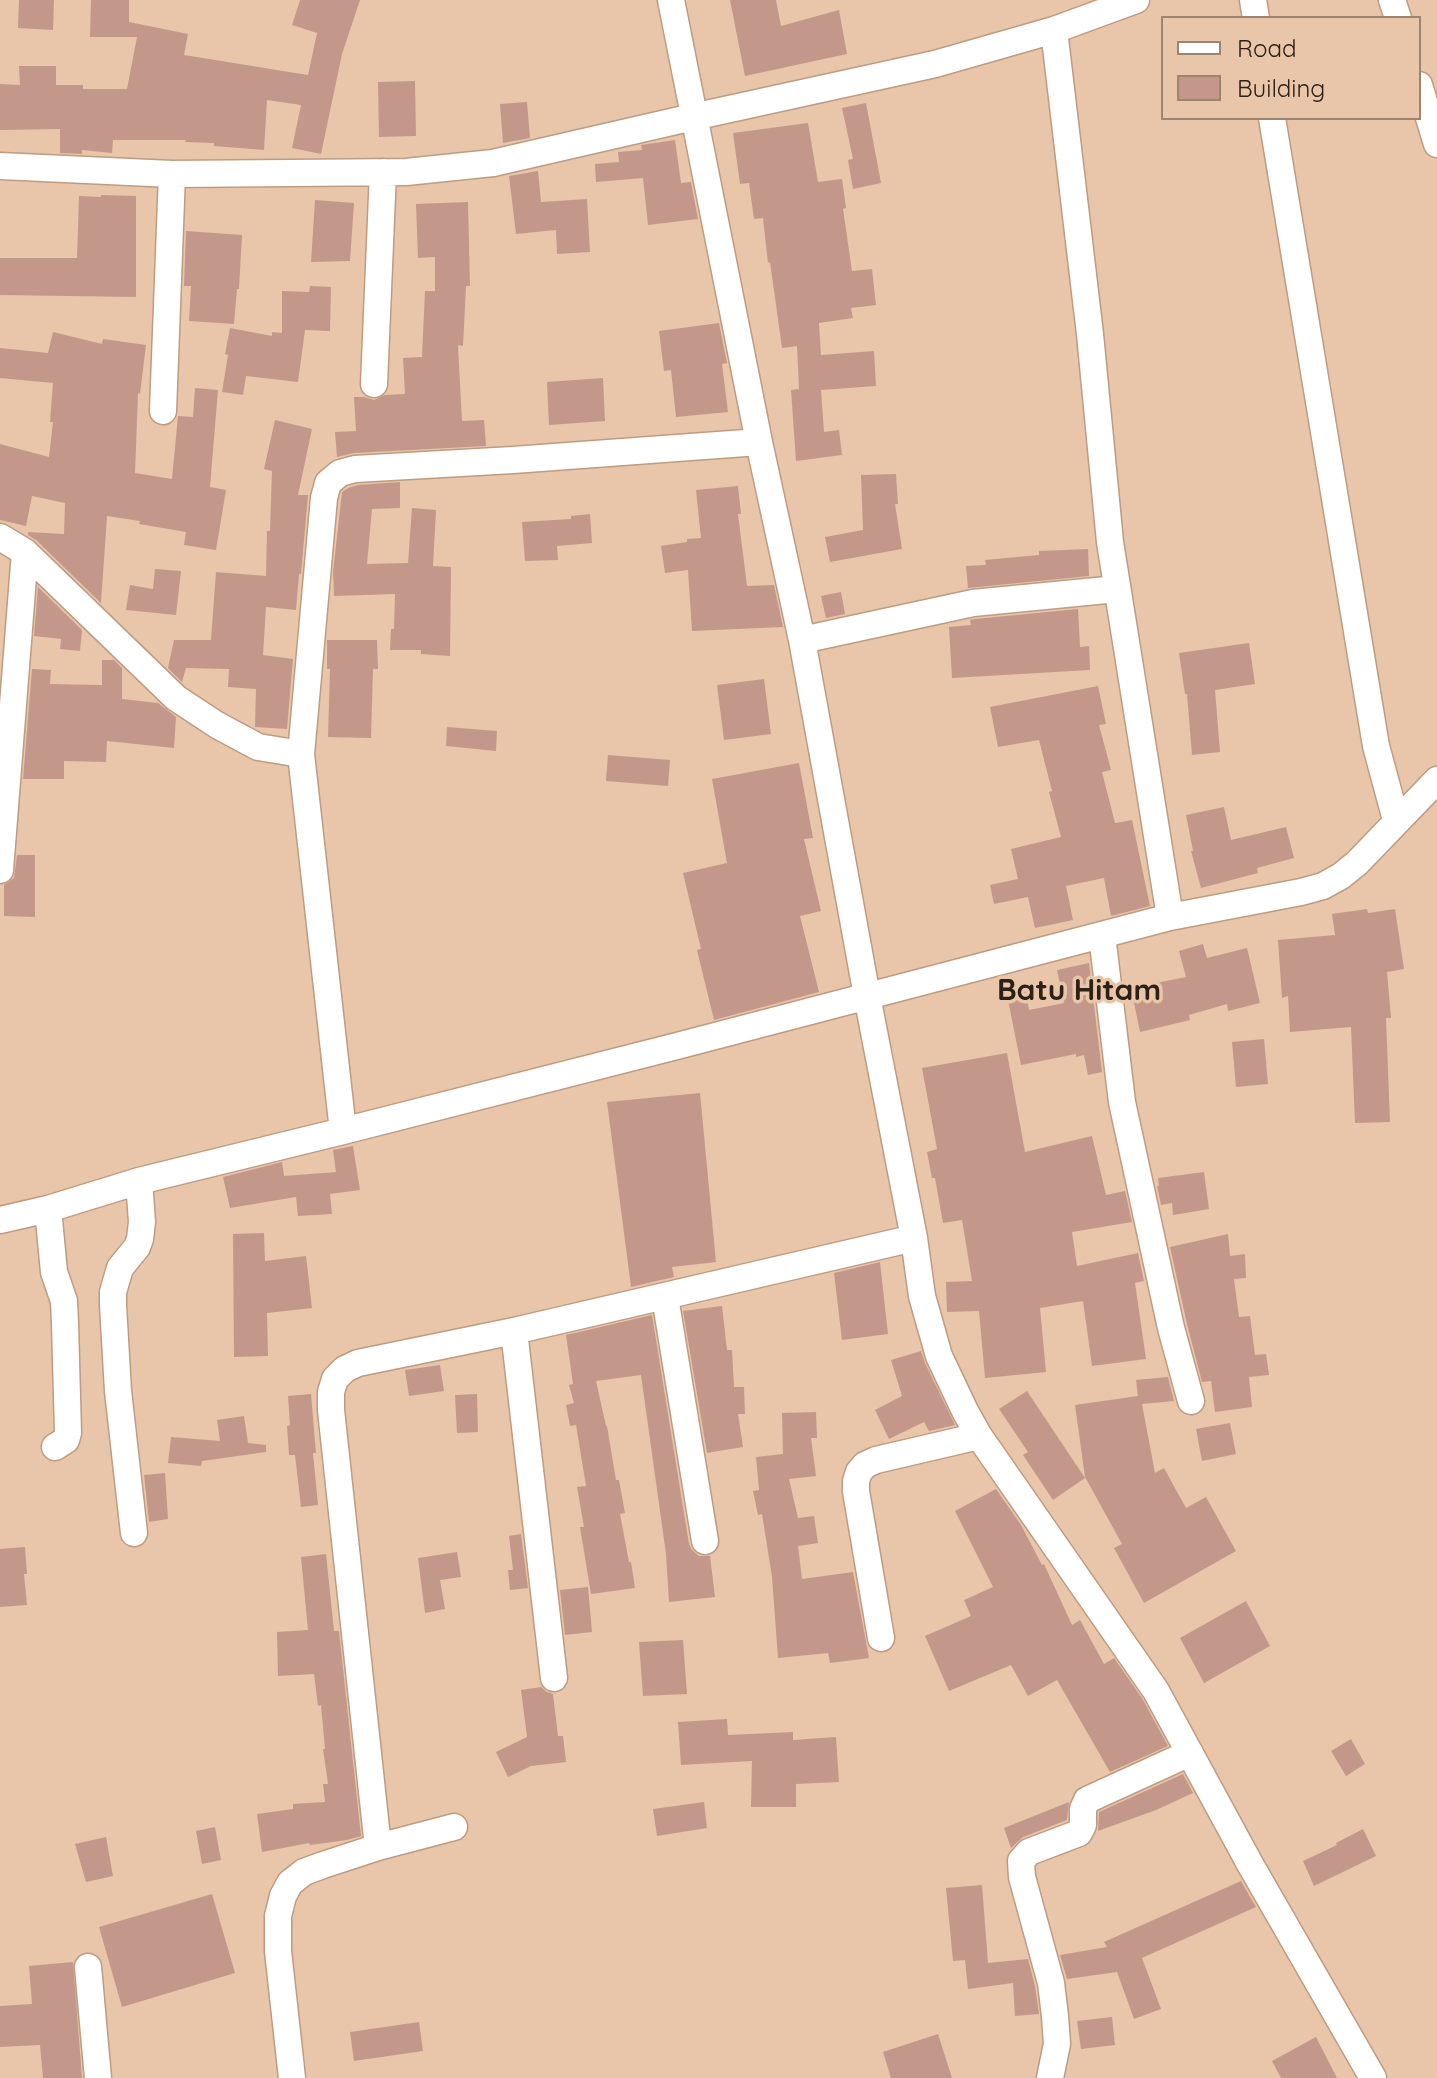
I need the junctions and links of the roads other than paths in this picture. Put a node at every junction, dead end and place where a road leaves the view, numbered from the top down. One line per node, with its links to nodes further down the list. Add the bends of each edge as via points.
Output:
1 (671, 0): 5 (street)
2 (1136, 0): 3 (street)
3 (1054, 30): 5 (street, via 935,64); 16 (street)
4 (1421, 92): 7 (street)
5 (693, 117): 9 (street, via 493,163); 13 (street)
6 (1272, 120): 20 (street, via 1376,746)
7 (1437, 144)
8 (0, 166): 10 (street)
9 (383, 172): 10 (street); 11 (street)
10 (172, 174): 12 (street)
11 (374, 384)
12 (163, 411)
13 (759, 442): 17 (street); 18 (street, via 340,473 328,483 324,498)
14 (0, 537): 15 (street)
15 (25, 552): 18 (street, via 176,698 258,747); 21 (street)
16 (1117, 589): 17 (street, via 973,603); 22 (street)
17 (802, 640): 24 (street)
18 (301, 754): 25 (street)
19 (1437, 780): 20 (street)
20 (1396, 820): 22 (street, via 1357,863 1323,886)
21 (0, 870)
22 (1170, 917): 23 (street)
23 (1102, 935): 24 (street); 32 (street, via 1122,1102)
24 (867, 996): 25 (street); 29 (street)
25 (343, 1131): 26 (street)
26 (139, 1181): 27 (street); 35 (street, via 140,1239 120,1268 113,1292)
27 (48, 1209): 28 (street); 34 (street, via 65,1323 68,1433)
28 (0, 1220)
29 (914, 1238): 30 (street); 33 (street, via 922,1296 939,1356)
30 (665, 1297): 31 (street); 36 (street)
31 (514, 1331): 38 (street); 41 (street, via 358,1363 335,1379 331,1392)
32 (1191, 1401)
33 (979, 1436): 37 (street, via 876,1460 859,1472 856,1491); 39 (street, via 1156,1691)
34 (55, 1447)
35 (134, 1533)
36 (705, 1541)
37 (881, 1638)
38 (554, 1678)
39 (1190, 1753): 45 (street, via 1087,1800 1079,1833 1029,1852 1021,1861 1051,1983 1057,2044); 46 (street)
40 (454, 1827): 41 (street)
41 (378, 1847): 44 (street, via 304,1872 283,1896 278,1951)
42 (88, 1967): 43 (street)
43 (98, 2078)
44 (292, 2078)
45 (1050, 2078)
46 (1373, 2078)

